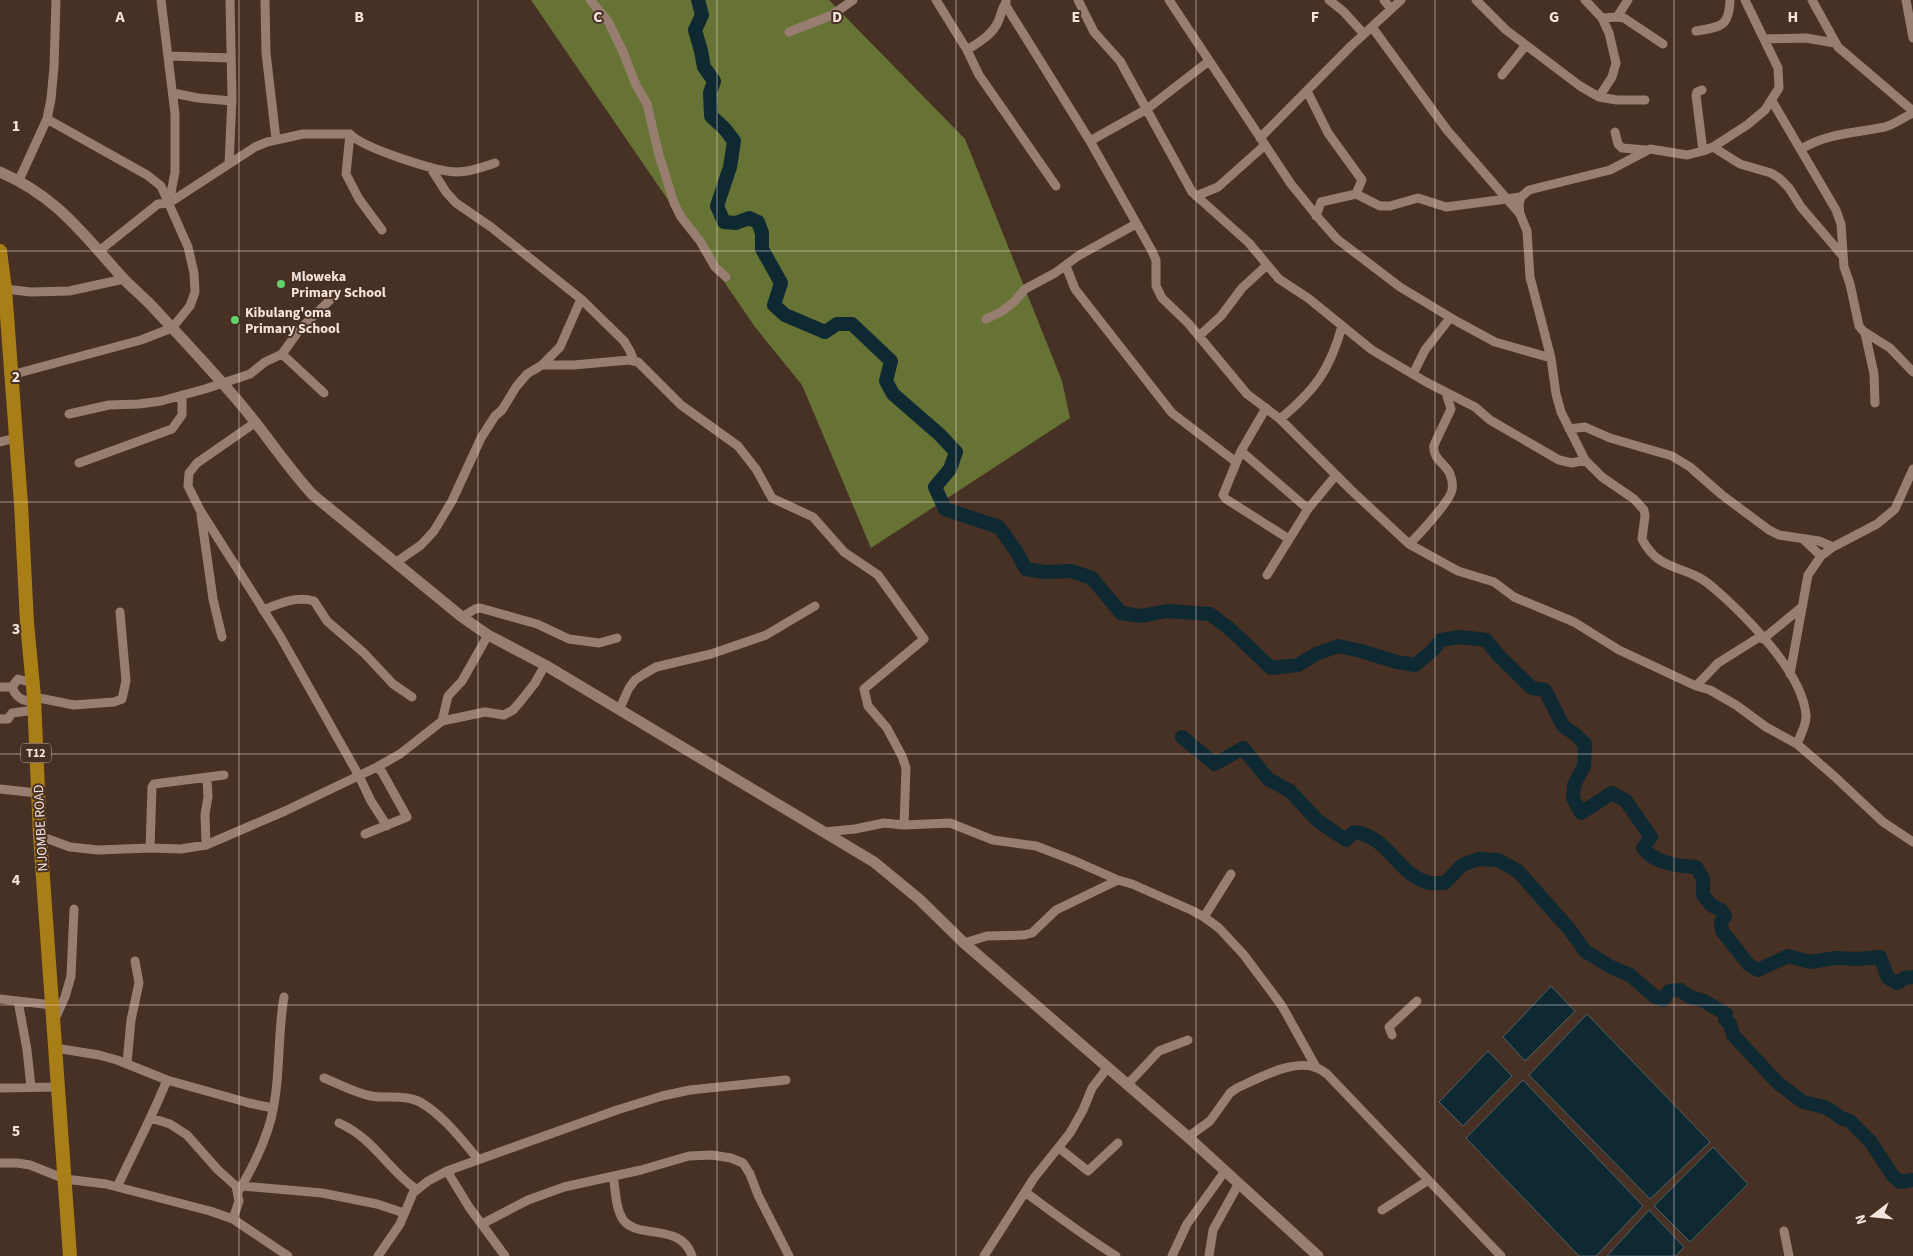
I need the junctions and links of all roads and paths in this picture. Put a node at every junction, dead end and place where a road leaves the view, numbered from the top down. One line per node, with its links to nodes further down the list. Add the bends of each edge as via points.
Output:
1 (56, 0): 47 (street, via 54,67)
2 (161, 0): 34 (street)
3 (230, 0): 35 (street)
4 (265, 0): 50 (street, via 266,53)
5 (590, 0): 77 (street, via 608,21 647,104 674,203 715,267)
6 (853, 0): 26 (street, via 832,15)
7 (936, 0): 33 (street)
8 (1078, 0): 45 (street, via 1090,26 1120,62)
9 (1169, 0): 36 (street)
10 (1330, 0): 28 (street)
11 (1384, 0): 21 (street)
12 (1402, 0): 21 (street)
13 (1476, 0): 32 (street)
14 (1585, 0): 23 (street)
15 (1628, 0): 22 (street)
16 (1730, 0): 25 (street, via 1724,23)
17 (1744, 0): 29 (street)
18 (1812, 0): 30 (street)
19 (1906, 0): 27 (street)
20 (1006, 2): 33 (street, via 996,27); 51 (street)
21 (1391, 9): 24 (street)
22 (1617, 16): 23 (street); 31 (street)
23 (1602, 18): 41 (street, via 1609,32 1616,63 1612,77)
24 (1372, 27): 28 (street); 66 (street, via 1447,130)
25 (1696, 31)
26 (789, 32)
27 (1912, 32)
28 (1364, 34): 39 (street)
29 (1764, 39): 30 (street, via 1806,38); 44 (street, via 1780,79)
30 (1836, 43): 46 (street)
31 (1663, 44)
32 (1526, 45): 37 (street); 41 (street)
33 (967, 50): 62 (street, via 979,75)
34 (169, 56): 35 (street); 40 (street)
35 (231, 58): 43 (street)
36 (1209, 61): 45 (street); 52 (street)
37 (1502, 75)
38 (1702, 90): 56 (street, via 1696,95)
39 (1307, 91): 52 (street); 63 (street, via 1328,133 1361,177 1362,184)
40 (173, 93): 43 (street); 67 (street, via 175,172)
41 (1599, 97): 42 (street)
42 (1645, 100)
43 (232, 101): 58 (street)
44 (1772, 101): 53 (street, via 1748,125); 54 (street)
45 (1147, 109): 51 (street); 64 (street)
46 (1913, 112): 54 (street, via 1886,127 1825,137)
47 (47, 119): 61 (street); 67 (street, via 147,175 161,186)
48 (1615, 132): 55 (street, via 1622,148)
49 (350, 134): 50 (street, via 303,134); 59 (street, via 380,151); 71 (street, via 346,174 359,200)
50 (276, 139): 58 (street, via 255,147)
51 (1090, 141): 70 (street)
52 (1263, 142): 64 (street, via 1218,187); 69 (street)
53 (1714, 147): 56 (street); 73 (street, via 1740,164 1779,178)
54 (1801, 148): 73 (street, via 1836,210 1841,224)
55 (1646, 150): 56 (street, via 1687,155); 65 (street, via 1610,170 1529,190)
56 (1703, 151)
57 (495, 163): 59 (street, via 456,172)
58 (228, 164): 67 (street)
59 (430, 166): 80 (street, via 456,203)
60 (0, 172): 61 (main road)
61 (19, 180): 72 (main road, via 54,204)
62 (1056, 186)
63 (1356, 194): 66 (street, via 1384,207 1418,198 1446,207); 69 (street, via 1321,202)
64 (1196, 196): 75 (street, via 1249,243)
65 (1521, 197): 66 (street); 68 (street)
66 (1506, 198): 68 (street)
67 (169, 203): 72 (street, via 158,204); 85 (street, via 188,247 194,273 190,306)
68 (1520, 214): 89 (street, via 1527,231 1535,303)
69 (1316, 216): 82 (street, via 1337,239 1400,287)
70 (1136, 224): 76 (street); 87 (street, via 1154,256 1159,294)
71 (382, 230)
72 (99, 251): 78 (main road)
73 (1842, 256): 86 (street, via 1859,326)
74 (1, 259): 79 (highway, NJOMBE ROAD / T12)
75 (1267, 264): 84 (street, via 1285,284); 87 (street)
76 (1066, 266): 83 (street, via 1025,289 1001,312); 109 (street, via 1075,289 1166,407)
77 (726, 277)
78 (124, 279): 79 (street, via 69,291 31,292); 85 (main road)
79 (5, 288): 94 (highway, NJOMBE ROAD / T12)
80 (581, 299): 90 (street, via 624,342); 91 (street, via 560,347)
81 (330, 300): 88 (street, via 300,329)
82 (1450, 318): 89 (street, via 1495,342); 93 (street, via 1425,350)
83 (986, 319)
84 (1342, 326): 93 (street, via 1372,350); 102 (street, via 1319,380)
85 (172, 328): 94 (street, via 141,340); 95 (main road)
86 (1865, 333): 92 (street, via 1890,348); 99 (street, via 1874,374)
87 (1199, 336): 100 (street, via 1248,394)
88 (282, 354): 95 (street, via 250,374); 96 (street)
89 (1551, 358): 104 (street, via 1556,394)
90 (634, 361): 91 (street); 148 (street, via 643,366 681,405 742,449 772,498 813,517 844,552 878,575 924,639 864,689 868,706 887,728 906,768)
91 (542, 366): 120 (street, via 527,374 495,416 434,531 422,545)
92 (1913, 372)
93 (1413, 374): 97 (street)
94 (11, 375): 105 (highway, NJOMBE ROAD / T12)
95 (222, 382): 98 (street); 103 (main road)
96 (324, 393)
97 (1446, 393): 108 (street, via 1564,462); 117 (street, via 1451,409 1433,450 1450,474 1452,492)
98 (182, 395): 101 (street); 110 (street, via 182,415 172,429)
99 (1875, 403)
100 (1266, 408): 102 (street); 107 (street)
101 (69, 414)
102 (1280, 419): 112 (street)
103 (256, 422): 114 (street, via 192,468 188,486); 120 (main road, via 313,496)
104 (1569, 429): 108 (street); 116 (street, via 1585,427 1610,438 1672,456 1769,530)
105 (16, 438): 106 (street); 136 (highway, NJOMBE ROAD / T12)
106 (0, 442)
107 (1241, 451): 109 (street); 113 (street)
108 (1585, 460): 128 (street, via 1602,478 1634,499 1644,510 1642,539 1658,559 1700,578 1746,617)
109 (1236, 462): 115 (street, via 1223,492 1224,497)
110 (78, 464)
111 (1913, 469): 118 (street, via 1895,509 1877,524)
112 (1336, 475): 113 (street); 117 (street)
113 (1308, 509): 115 (street)
114 (200, 510): 124 (street); 129 (street)
115 (1289, 539): 121 (street)
116 (1803, 539): 118 (street); 119 (street)
117 (1409, 544): 134 (street, via 1458,571 1494,582 1514,597 1574,622 1619,650)
118 (1833, 547): 119 (street)
119 (1821, 556): 123 (street, via 1808,575)
120 (395, 563): 126 (main road)
121 (1268, 575)
122 (815, 606): 138 (street, via 766,635 711,654 656,667 634,680)
123 (1802, 607): 128 (street); 132 (street)
124 (263, 610): 137 (street, via 290,600 304,598 314,601 327,621 393,684); 144 (street)
125 (120, 612): 136 (street, via 126,681 122,699 74,705)
126 (462, 617): 127 (main road); 130 (street, via 480,608 537,624 569,639 599,643)
127 (488, 635): 131 (main road); 140 (street, via 462,681 448,696)
128 (1762, 637): 132 (street); 134 (street, via 1718,663)
129 (222, 638)
130 (617, 638)
131 (545, 665): 138 (main road); 140 (street, via 520,702 504,715 485,712)
132 (1790, 674): 141 (street, via 1806,717)
133 (12, 686): 135 (street); 136 (street, via 18,679); 136 (street, via 14,695 22,701)
134 (1696, 686): 141 (street, via 1710,690)
135 (0, 687)
136 (34, 696): 139 (street, via 8,719); 147 (highway, NJOMBE ROAD / T12)
137 (412, 697)
138 (619, 710): 150 (main road)
139 (0, 719)
140 (442, 720): 142 (street, via 400,754)
141 (1797, 744): 153 (street, via 1884,822)
142 (377, 766): 144 (street); 149 (street, via 407,817)
143 (224, 775): 145 (street)
144 (359, 776): 149 (street); 154 (street)
145 (207, 778): 154 (street); 155 (street, via 154,784)
146 (0, 789): 147 (street)
147 (37, 793): 152 (highway, NJOMBE ROAD / T12)
148 (904, 825): 150 (street, via 884,823); 157 (street, via 950,824 993,840 1036,846)
149 (387, 826): 151 (street)
150 (824, 832): 160 (main road, via 874,862 919,899)
151 (365, 834)
152 (40, 836): 155 (street, via 70,847 98,850); 166 (highway, NJOMBE ROAD / T12)
153 (1913, 842)
154 (206, 845): 155 (street, via 181,849)
155 (150, 848)
156 (1231, 874): 159 (street)
157 (1118, 880): 159 (street); 160 (street, via 1056,910 1032,933 987,936)
158 (74, 909): 167 (street, via 71,976)
159 (1204, 917): 173 (street, via 1244,955 1282,1006)
160 (964, 943): 172 (main road)
161 (135, 961): 171 (street, via 139,983)
162 (284, 996): 181 (street)
163 (0, 999): 164 (street)
164 (18, 1000): 166 (street); 178 (street)
165 (1417, 1001): 168 (street, via 1405,1017 1389,1027)
166 (52, 1005): 167 (highway, NJOMBE ROAD / T12)
167 (54, 1022): 170 (highway, NJOMBE ROAD / T12)
168 (1392, 1035)
169 (1188, 1040): 177 (street, via 1159,1051)
170 (55, 1048): 171 (street); 179 (highway, NJOMBE ROAD / T12)
171 (127, 1063): 175 (street)
172 (1108, 1067): 177 (main road); 186 (street, via 1092,1088 1077,1122)
173 (1316, 1067): 184 (street, via 1284,1068 1237,1088 1230,1092 1210,1121); 193 (street, via 1327,1074)
174 (324, 1078): 187 (street, via 369,1096 419,1101 450,1127)
175 (167, 1080): 181 (street); 182 (street)
176 (786, 1080): 187 (street, via 662,1096)
177 (1128, 1084): 184 (main road)
178 (31, 1087): 179 (street); 180 (street)
179 (58, 1087): 192 (highway, NJOMBE ROAD / T12)
180 (0, 1088)
181 (273, 1108): 196 (street, via 260,1152)
182 (151, 1118): 195 (street); 196 (street, via 170,1124 187,1135)
183 (339, 1124): 197 (street, via 360,1134 396,1173)
184 (1188, 1137): 190 (main road)
185 (1118, 1142): 186 (street, via 1088,1171)
186 (1059, 1148): 198 (street)
187 (478, 1159): 189 (street)
188 (0, 1164): 192 (street, via 30,1165)
189 (447, 1171): 197 (street); 202 (street)
190 (1225, 1171): 194 (main road); 212 (street, via 1187,1224)
191 (613, 1176): 202 (street, via 547,1193); 208 (street, via 618,1206 626,1222 633,1227 678,1238 687,1245); 209 (street, via 689,1156 712,1155 737,1161 750,1174)
192 (65, 1179): 195 (street); 204 (highway, NJOMBE ROAD / T12)
193 (1427, 1181): 199 (street); 215 (street)
194 (1238, 1183): 213 (street, via 1213,1230); 214 (main road)
195 (117, 1187): 201 (street)
196 (240, 1189): 200 (street, via 322,1193); 201 (street)
197 (417, 1190): 200 (street)
198 (1025, 1192): 210 (street); 211 (street)
199 (1382, 1210)
200 (404, 1213): 206 (street)
201 (233, 1219): 205 (street)
202 (482, 1224): 207 (street)
203 (1784, 1231): 216 (street)
204 (70, 1256)
205 (288, 1256)
206 (378, 1256)
207 (506, 1256)
208 (692, 1256)
209 (789, 1256)
210 (984, 1256)
211 (1116, 1256)
212 (1172, 1256)
213 (1209, 1256)
214 (1318, 1256)
215 (1500, 1256)
216 (1789, 1256)

